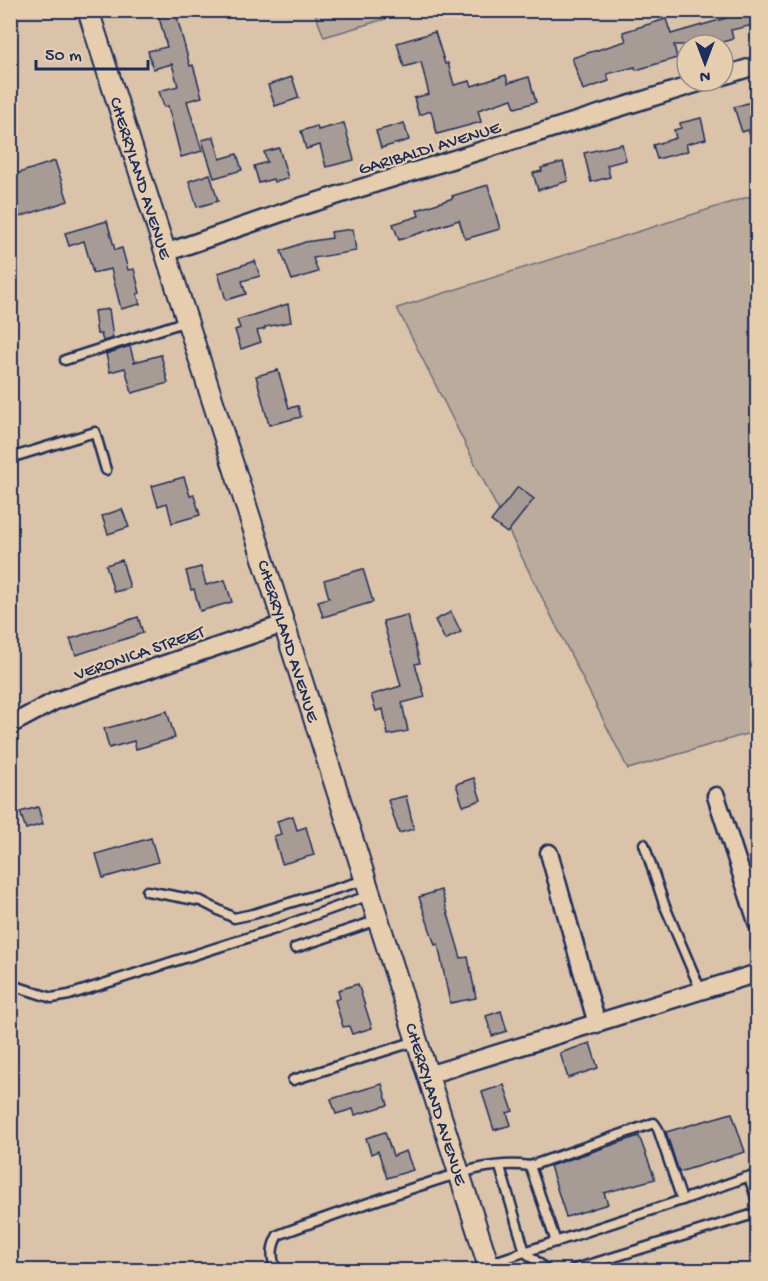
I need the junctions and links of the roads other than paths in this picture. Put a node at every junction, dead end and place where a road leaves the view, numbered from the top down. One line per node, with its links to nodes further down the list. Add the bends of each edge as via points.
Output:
1 (88, 10): 5 (street, CHERRYLAND AVENUE)
2 (758, 65): 3 (street)
3 (735, 72)
4 (675, 90): 5 (street, GARIBALDI AVENUE)
5 (165, 253): 6 (street, CHERRYLAND AVENUE)
6 (187, 321): 7 (lane); 10 (street, CHERRYLAND AVENUE)
7 (65, 360)
8 (10, 458): 9 (lane, via 95,432)
9 (106, 470)
10 (284, 624): 11 (street, VERONICA STREET, via 55,701); 15 (street, CHERRYLAND AVENUE)
11 (10, 725)
12 (716, 795): 18 (street)
13 (644, 844): 22 (lane, via 664,904)
14 (549, 853): 23 (street)
15 (368, 888): 16 (lane, via 234,918 201,901); 17 (street, CHERRYLAND AVENUE); 21 (lane, via 278,928 69,996 52,998)
16 (147, 891)
17 (378, 920): 19 (lane); 24 (street, CHERRYLAND AVENUE)
18 (758, 925)
19 (295, 948)
20 (758, 973): 22 (street)
21 (10, 987)
22 (701, 991): 23 (street)
23 (597, 1024): 25 (street)
24 (417, 1041): 25 (street, CHERRYLAND AVENUE); 26 (lane)
25 (428, 1075): 29 (street, CHERRYLAND AVENUE)
26 (292, 1080)
27 (530, 1166): 28 (lane); 30 (lane, via 654,1123); 33 (lane)
28 (500, 1167): 29 (lane, via 480,1167); 34 (lane)
29 (459, 1174): 35 (street, CHERRYLAND AVENUE); 36 (lane, via 278,1235 272,1255)
30 (682, 1200): 31 (lane, via 748,1177); 33 (lane)
31 (758, 1203)
32 (758, 1209): 38 (lane, via 751,1215)
33 (556, 1242): 34 (lane)
34 (525, 1252): 35 (lane); 37 (lane)
35 (489, 1268)
36 (276, 1270)
37 (547, 1270)
38 (572, 1270)

